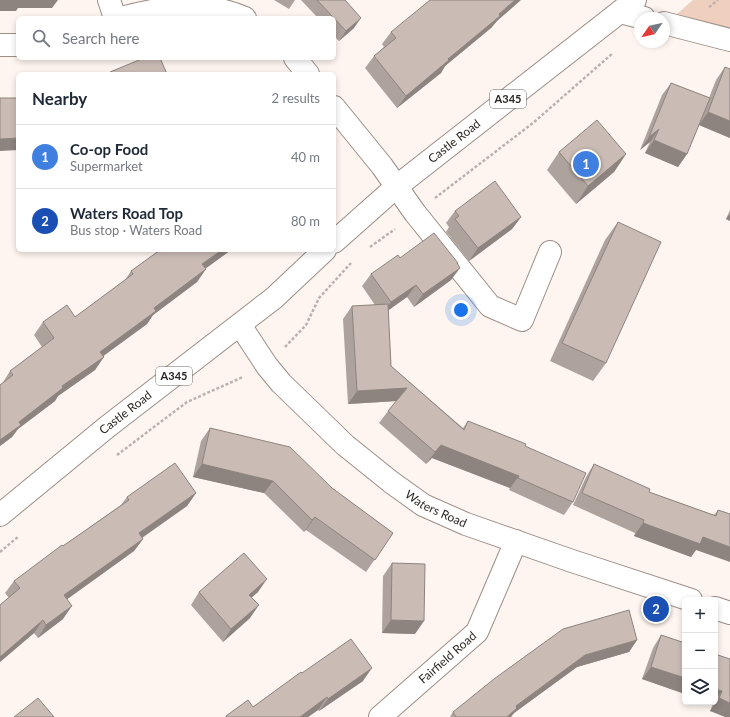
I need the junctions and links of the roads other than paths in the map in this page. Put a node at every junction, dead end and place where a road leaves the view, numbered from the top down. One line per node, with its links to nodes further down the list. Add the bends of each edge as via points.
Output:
1 (109, 0): 3 (street)
2 (628, 6): 13 (street, Castle Road / A345)
3 (114, 16)
4 (129, 16): 5 (street, via 176,7 202,7 226,10)
5 (240, 16)
6 (670, 25): 7 (street)
7 (730, 40)
8 (0, 45): 9 (street)
9 (16, 45)
10 (297, 60): 11 (street)
11 (306, 72)
12 (336, 109): 13 (street)
13 (396, 187): 14 (street, Castle Road / A345); 16 (street, via 490,306 522,320)
14 (336, 240)
15 (323, 252): 17 (street, Castle Road / A345, via 274,298)
16 (550, 252)
17 (240, 325): 18 (street, Castle Road / A345, via 107,427); 19 (street, Waters Road, via 267,366 286,389 345,445 391,482 423,505 466,524)
18 (0, 515)
19 (516, 541): 20 (street, Waters Road); 23 (street, Fairfield Road, via 477,632)
20 (682, 597)
21 (718, 609): 22 (street)
22 (730, 613)
23 (380, 717)

